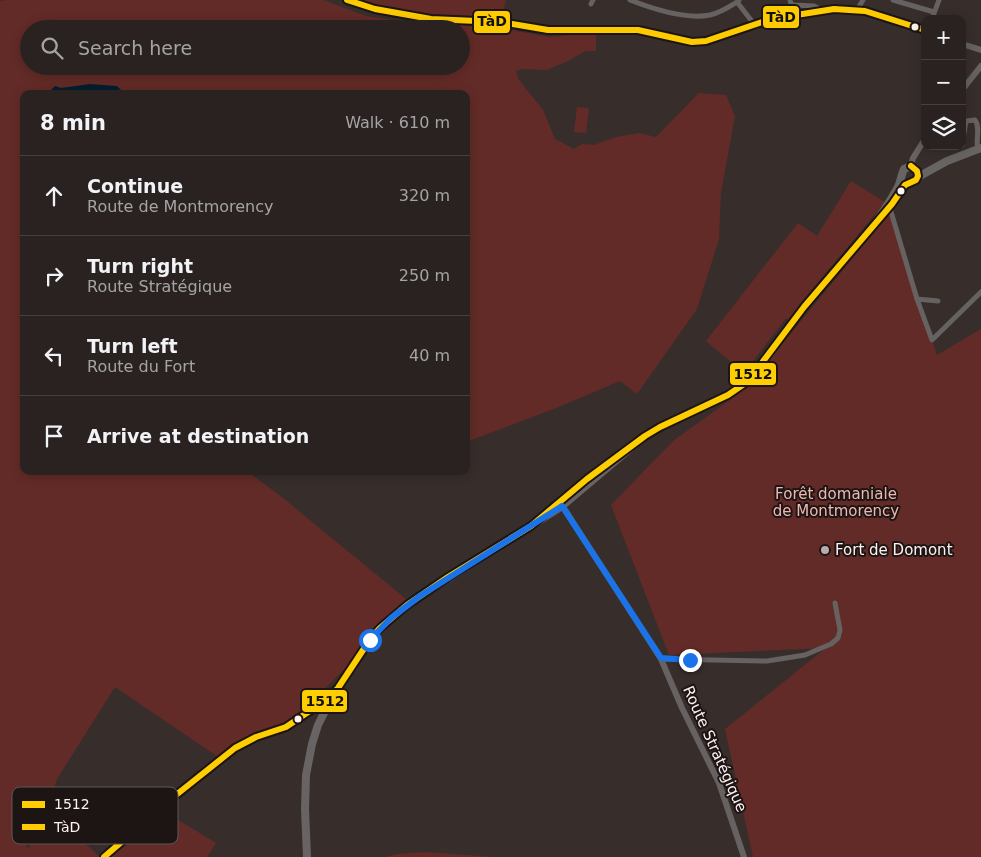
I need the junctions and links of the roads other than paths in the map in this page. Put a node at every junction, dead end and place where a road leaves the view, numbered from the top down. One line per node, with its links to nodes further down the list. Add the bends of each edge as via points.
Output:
1 (347, 0): 12 (street, via 375,9)
2 (630, 0): 7 (street, via 660,10 695,16 708,16)
3 (790, 0): 8 (street, via 794,5 814,6)
4 (864, 0): 9 (street)
5 (893, 0): 10 (street)
6 (939, 0): 10 (street)
7 (738, 1): 14 (street)
8 (822, 10): 9 (street); 14 (street)
9 (858, 10): 15 (street)
10 (934, 12): 11 (street)
11 (933, 15)
12 (454, 20)
13 (470, 21): 14 (street, via 548,30 638,30 692,42 706,41)
14 (754, 24)
15 (921, 29)
16 (966, 45): 17 (street)
17 (981, 50)
18 (981, 66): 19 (street)
19 (966, 85)
20 (966, 122): 23 (street, via 975,120 978,124 976,144)
21 (921, 145): 25 (street, via 913,158)
22 (966, 148): 23 (main road)
23 (979, 149)
24 (960, 150): 25 (main road, via 928,171)
25 (914, 174): 26 (main road, via 905,181); 26 (main road, via 904,169); 27 (main road)
26 (902, 176): 27 (main road)
27 (889, 205): 29 (street); 31 (main road, via 744,384 728,395 660,427)
28 (981, 292): 29 (street, via 932,340)
29 (917, 299): 30 (street)
30 (938, 301)
31 (561, 504): 33 (street, Route Stratégique); 34 (main road, via 391,618 371,638)
32 (834, 604): 33 (street, via 840,630 838,638 805,656 766,661)
33 (661, 658): 42 (street, Route Stratégique, via 719,783)
34 (338, 688): 35 (main road); 36 (main road)
35 (315, 707): 36 (main road, via 323,708); 37 (main road)
36 (323, 715): 37 (main road, via 313,712); 41 (main road, via 310,750 306,775)
37 (299, 718): 38 (main road, via 286,727 236,748)
38 (178, 794)
39 (119, 844): 40 (main road)
40 (104, 857)
41 (307, 857)
42 (744, 857)

